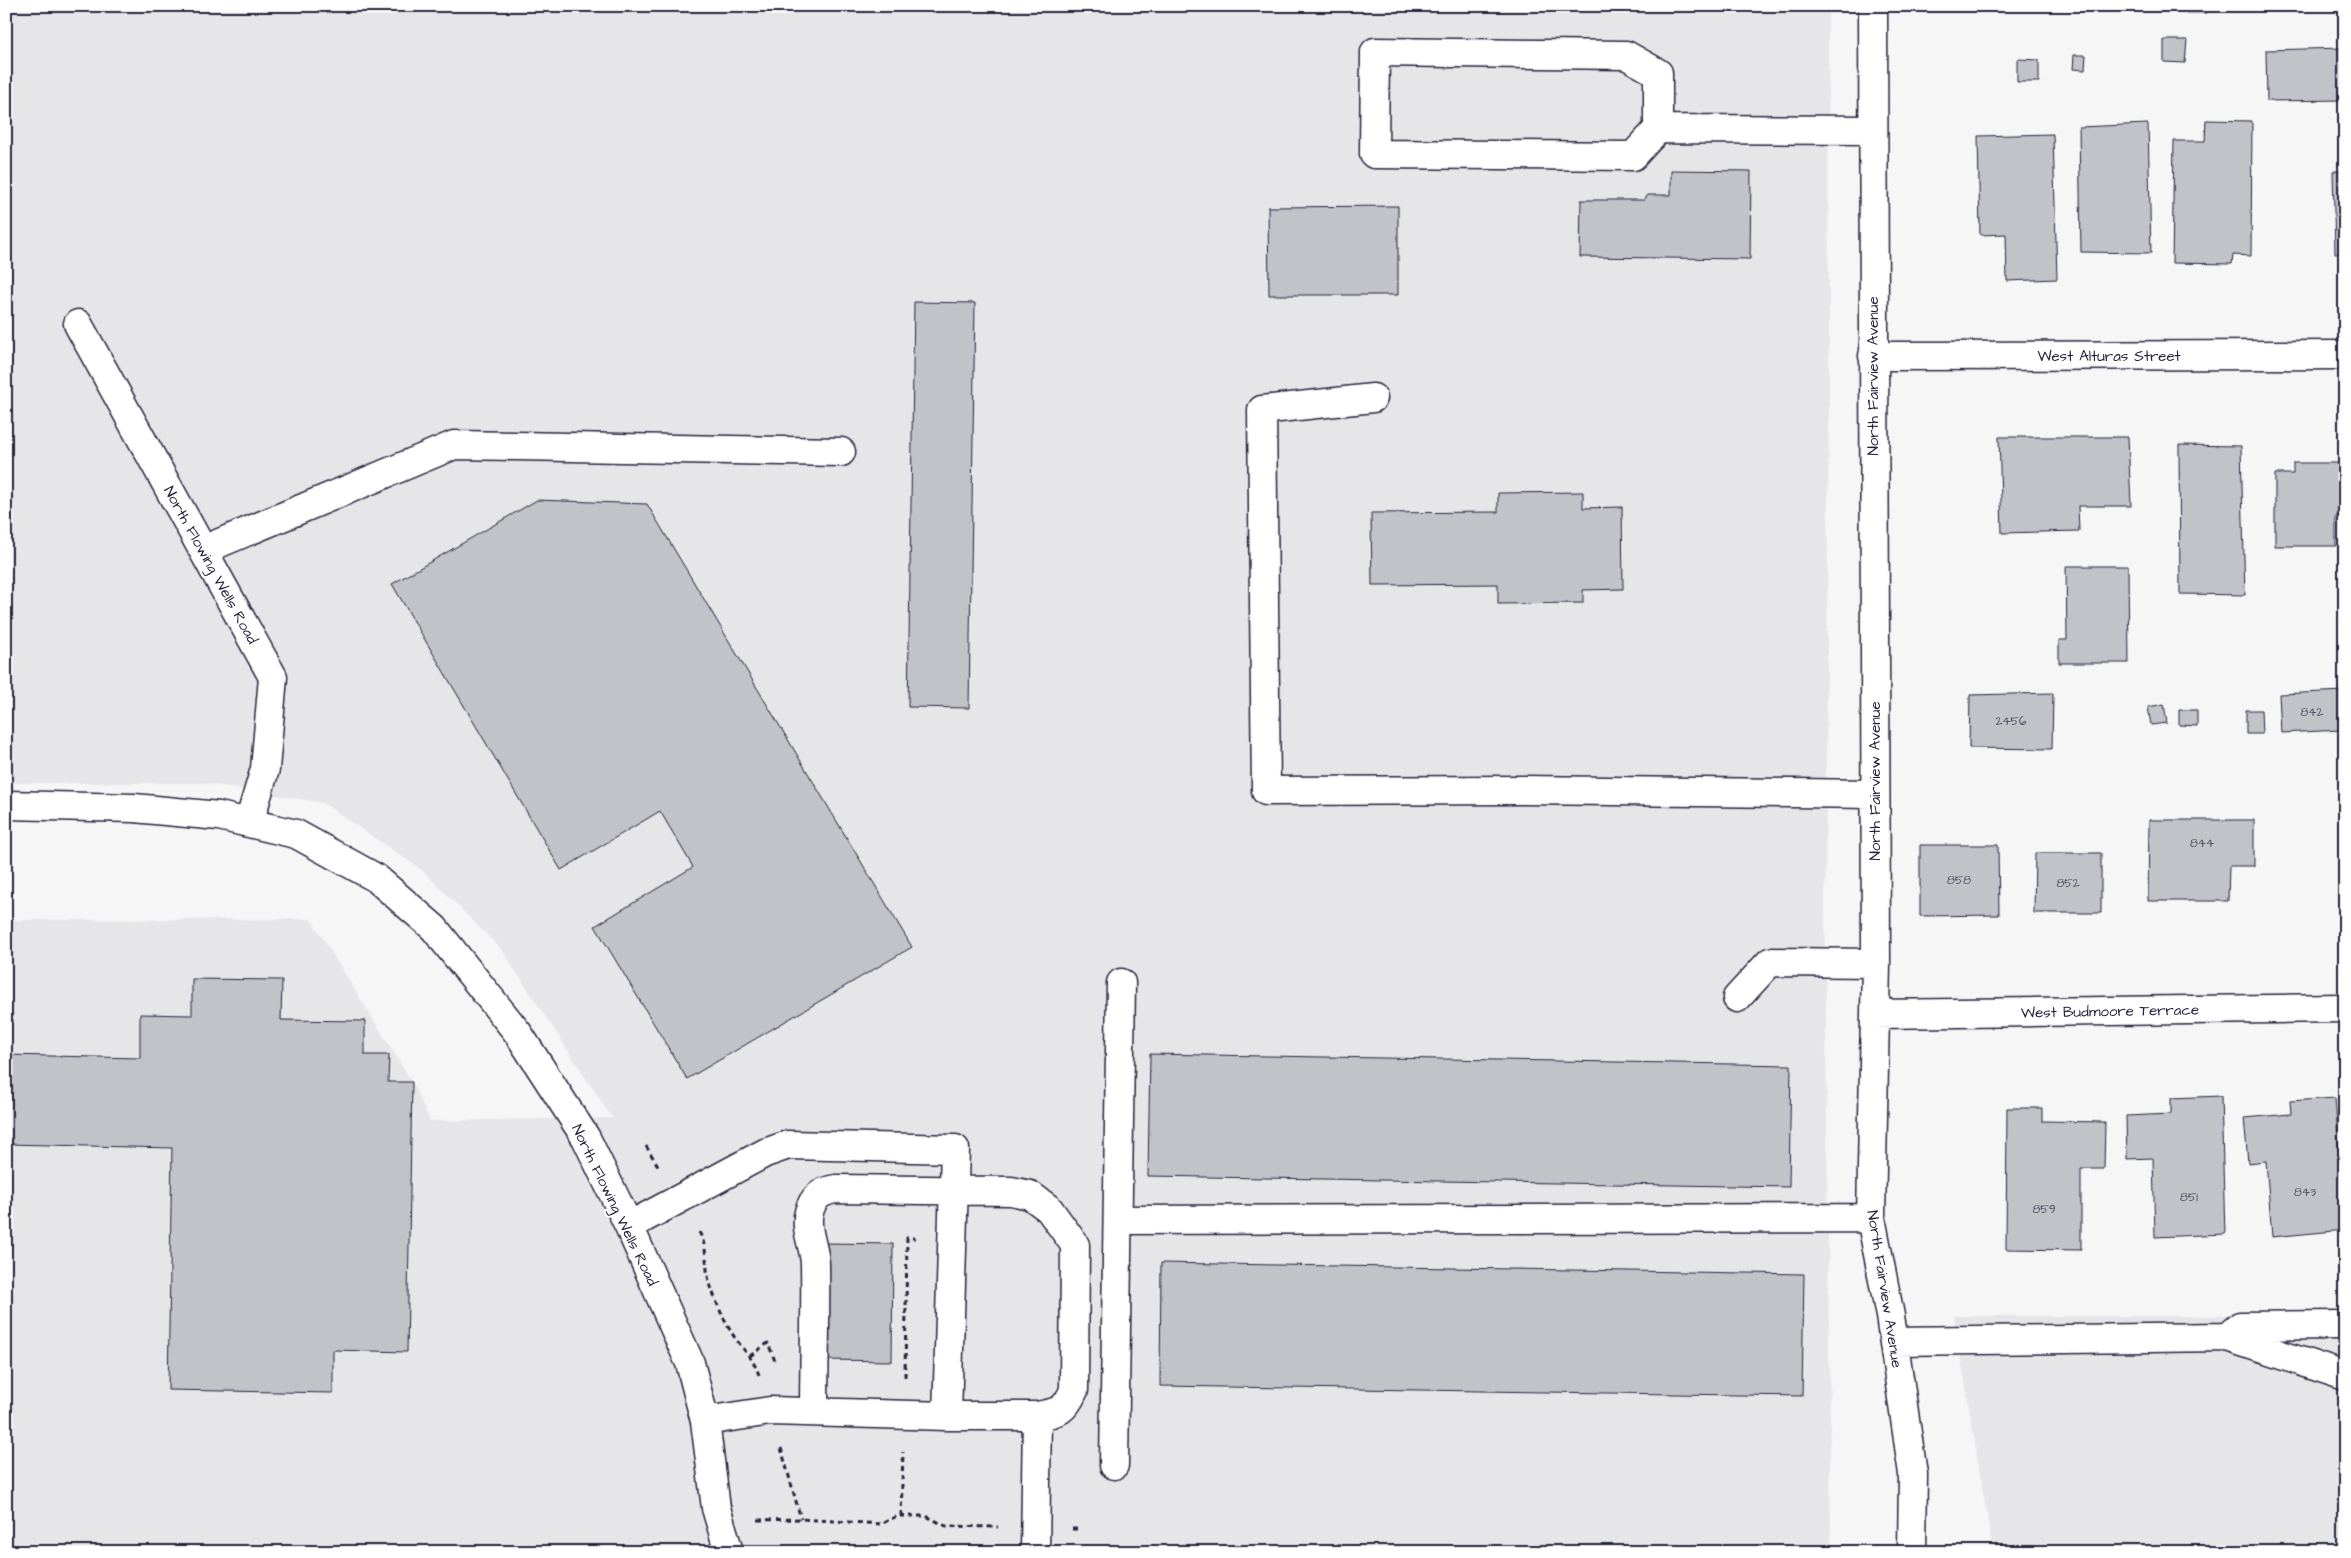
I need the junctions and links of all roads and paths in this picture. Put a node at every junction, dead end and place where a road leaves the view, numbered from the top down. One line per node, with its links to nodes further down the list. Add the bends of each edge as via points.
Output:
1 (1873, 6): 3 (street, North Fairview Avenue)
2 (1658, 129): 2 (street, via 1633,156 1374,154 1375,52 1626,55 1658,73); 3 (street)
3 (1873, 130): 6 (street, North Fairview Avenue)
4 (78, 324): 9 (street, North Flowing Wells Road)
5 (2345, 355): 6 (street, West Alturas Street)
6 (1873, 356): 10 (street, North Fairview Avenue)
7 (1373, 398): 10 (street, via 1262,410 1266,791)
8 (840, 452): 9 (street, via 454,445)
9 (203, 550): 12 (street, North Flowing Wells Road, via 273,677 265,768)
10 (1875, 794): 13 (street, North Fairview Avenue)
11 (6, 806): 12 (street, North Flowing Wells Road, via 134,808 219,816)
12 (249, 823): 23 (street, North Flowing Wells Road, via 296,834 376,878 434,928 518,1033 586,1138)
13 (1876, 964): 15 (street, via 1770,962); 17 (street, North Fairview Avenue)
14 (1121, 983): 22 (street)
15 (1737, 998)
16 (2345, 1008): 17 (street, West Budmoore Terrace)
17 (1875, 1014): 21 (street, North Fairview Avenue)
18 (646, 1146): 20 (path)
19 (954, 1190): 20 (street, via 955,1149 788,1145 765,1153); 29 (street, via 836,1189 824,1191 812,1201 807,1230 815,1262); 30 (street); 31 (street, via 1011,1191 1030,1195 1049,1209 1075,1245 1074,1390 1068,1404 1058,1412)
20 (677, 1198): 23 (street); 28 (path, via 704,1241 709,1282 730,1330 758,1372)
21 (1871, 1218): 22 (street); 26 (street, North Fairview Avenue)
22 (1118, 1220): 33 (street)
23 (629, 1226): 32 (street, North Flowing Wells Road, via 690,1363)
24 (2345, 1325): 25 (street, via 2240,1326)
25 (2227, 1337): 26 (street); 27 (street)
26 (1894, 1341): 39 (street, North Fairview Avenue, via 1913,1474)
27 (2345, 1376)
28 (770, 1411): 29 (street); 32 (street); 34 (path)
29 (814, 1412): 30 (street)
30 (947, 1416): 31 (street)
31 (1037, 1416): 37 (street)
32 (705, 1421): 35 (street, North Flowing Wells Road)
33 (1114, 1465)
34 (800, 1519): 35 (path); 37 (path, via 881,1524 897,1516 926,1516 946,1526)
35 (719, 1520): 38 (street, North Flowing Wells Road)
36 (1081, 1529): 37 (path)
37 (1034, 1540)
38 (729, 1552)
39 (1912, 1552)

